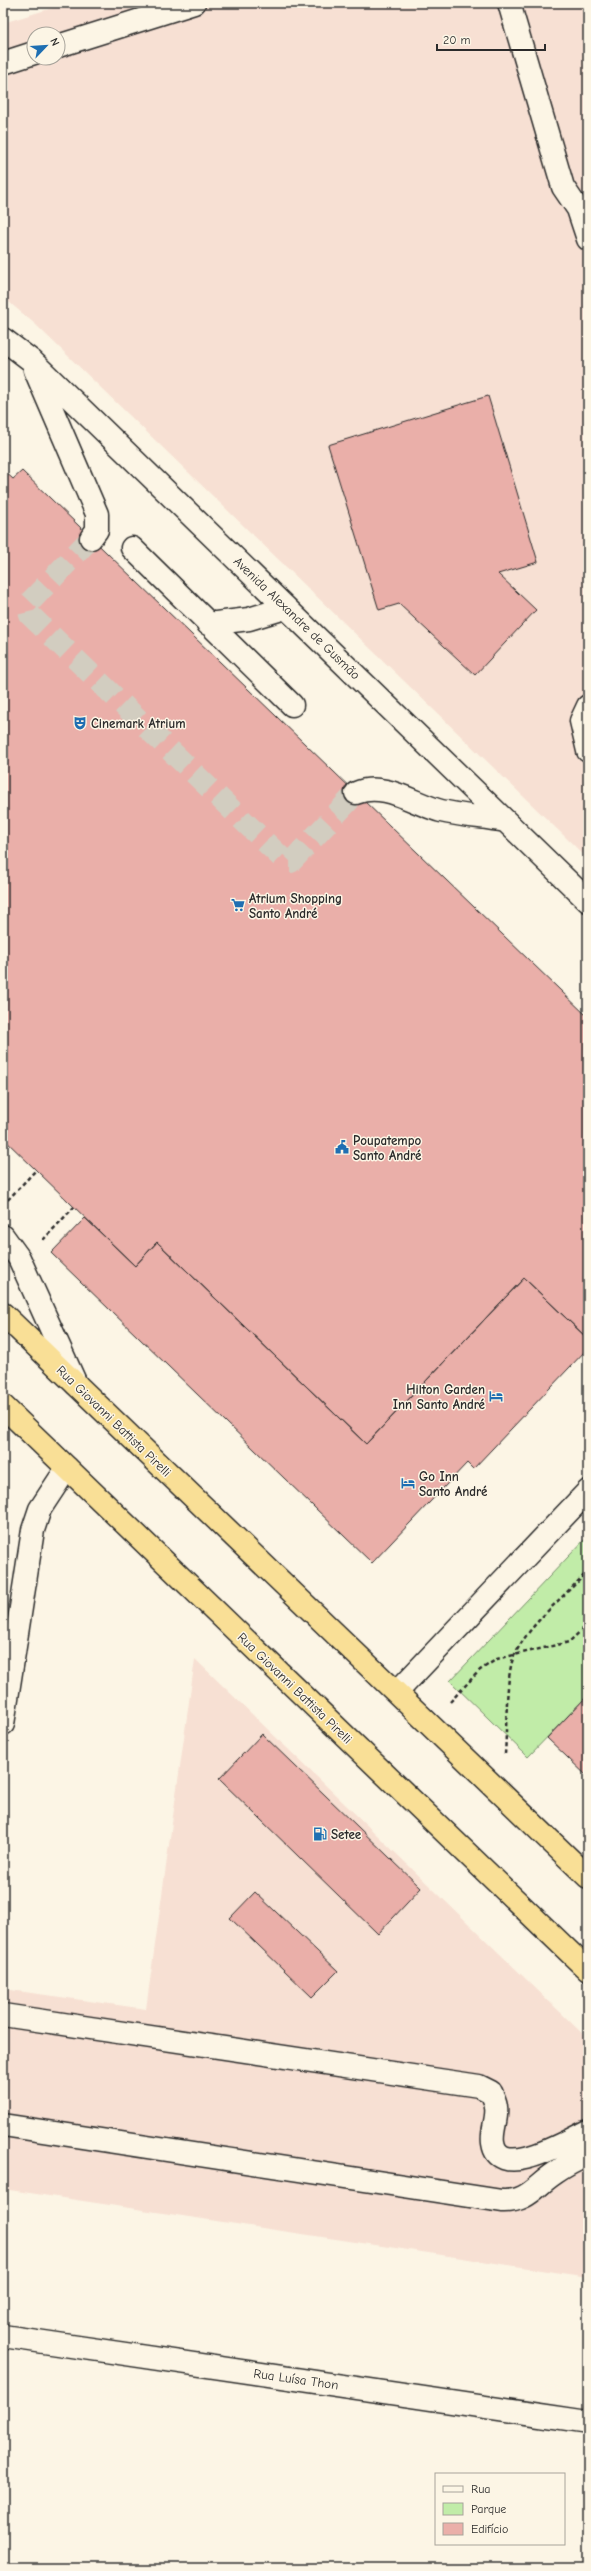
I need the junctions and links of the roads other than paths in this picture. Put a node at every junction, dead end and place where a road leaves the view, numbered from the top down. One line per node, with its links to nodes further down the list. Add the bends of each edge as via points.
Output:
1 (194, 3): 3 (street)
2 (509, 3): 6 (street, via 563,186 578,209)
3 (66, 43)
4 (26, 56): 5 (street)
5 (3, 63)
6 (588, 240)
7 (3, 339): 8 (street, Avenida Alexandre de Gusmão)
8 (32, 361): 9 (street, via 97,514 97,530); 11 (street, Avenida Alexandre de Gusmão)
9 (91, 538)
10 (132, 548): 12 (street)
11 (285, 608): 12 (street, via 248,619); 17 (street, Avenida Alexandre de Gusmão)
12 (208, 624): 13 (street)
13 (292, 705)
14 (588, 706): 15 (street, via 581,721)
15 (588, 751)
16 (356, 793): 17 (street, via 365,789 382,790 441,811)
17 (505, 821): 18 (street, Avenida Alexandre de Gusmão)
18 (588, 901)
19 (3, 1236): 21 (street, via 19,1258)
20 (3, 1314): 21 (highway, Rua Giovanni Battista Pirelli)
21 (76, 1384): 25 (highway, Rua Giovanni Battista Pirelli)
22 (3, 1406): 23 (highway, Rua Giovanni Battista Pirelli)
23 (67, 1468): 26 (street, via 40,1509 33,1530); 28 (highway, Rua Giovanni Battista Pirelli)
24 (588, 1491): 25 (street)
25 (397, 1692): 27 (highway, Rua Giovanni Battista Pirelli)
26 (3, 1724)
27 (588, 1877)
28 (588, 1970)
29 (3, 2015): 31 (street, via 479,2086 491,2092 496,2107 493,2143 497,2153 507,2160 521,2160 534,2156)
30 (3, 2125): 32 (street, via 502,2202 514,2202 528,2196 554,2173)
31 (588, 2131)
32 (588, 2156)
33 (3, 2336): 34 (street, Rua Luísa Thon)
34 (588, 2422)

